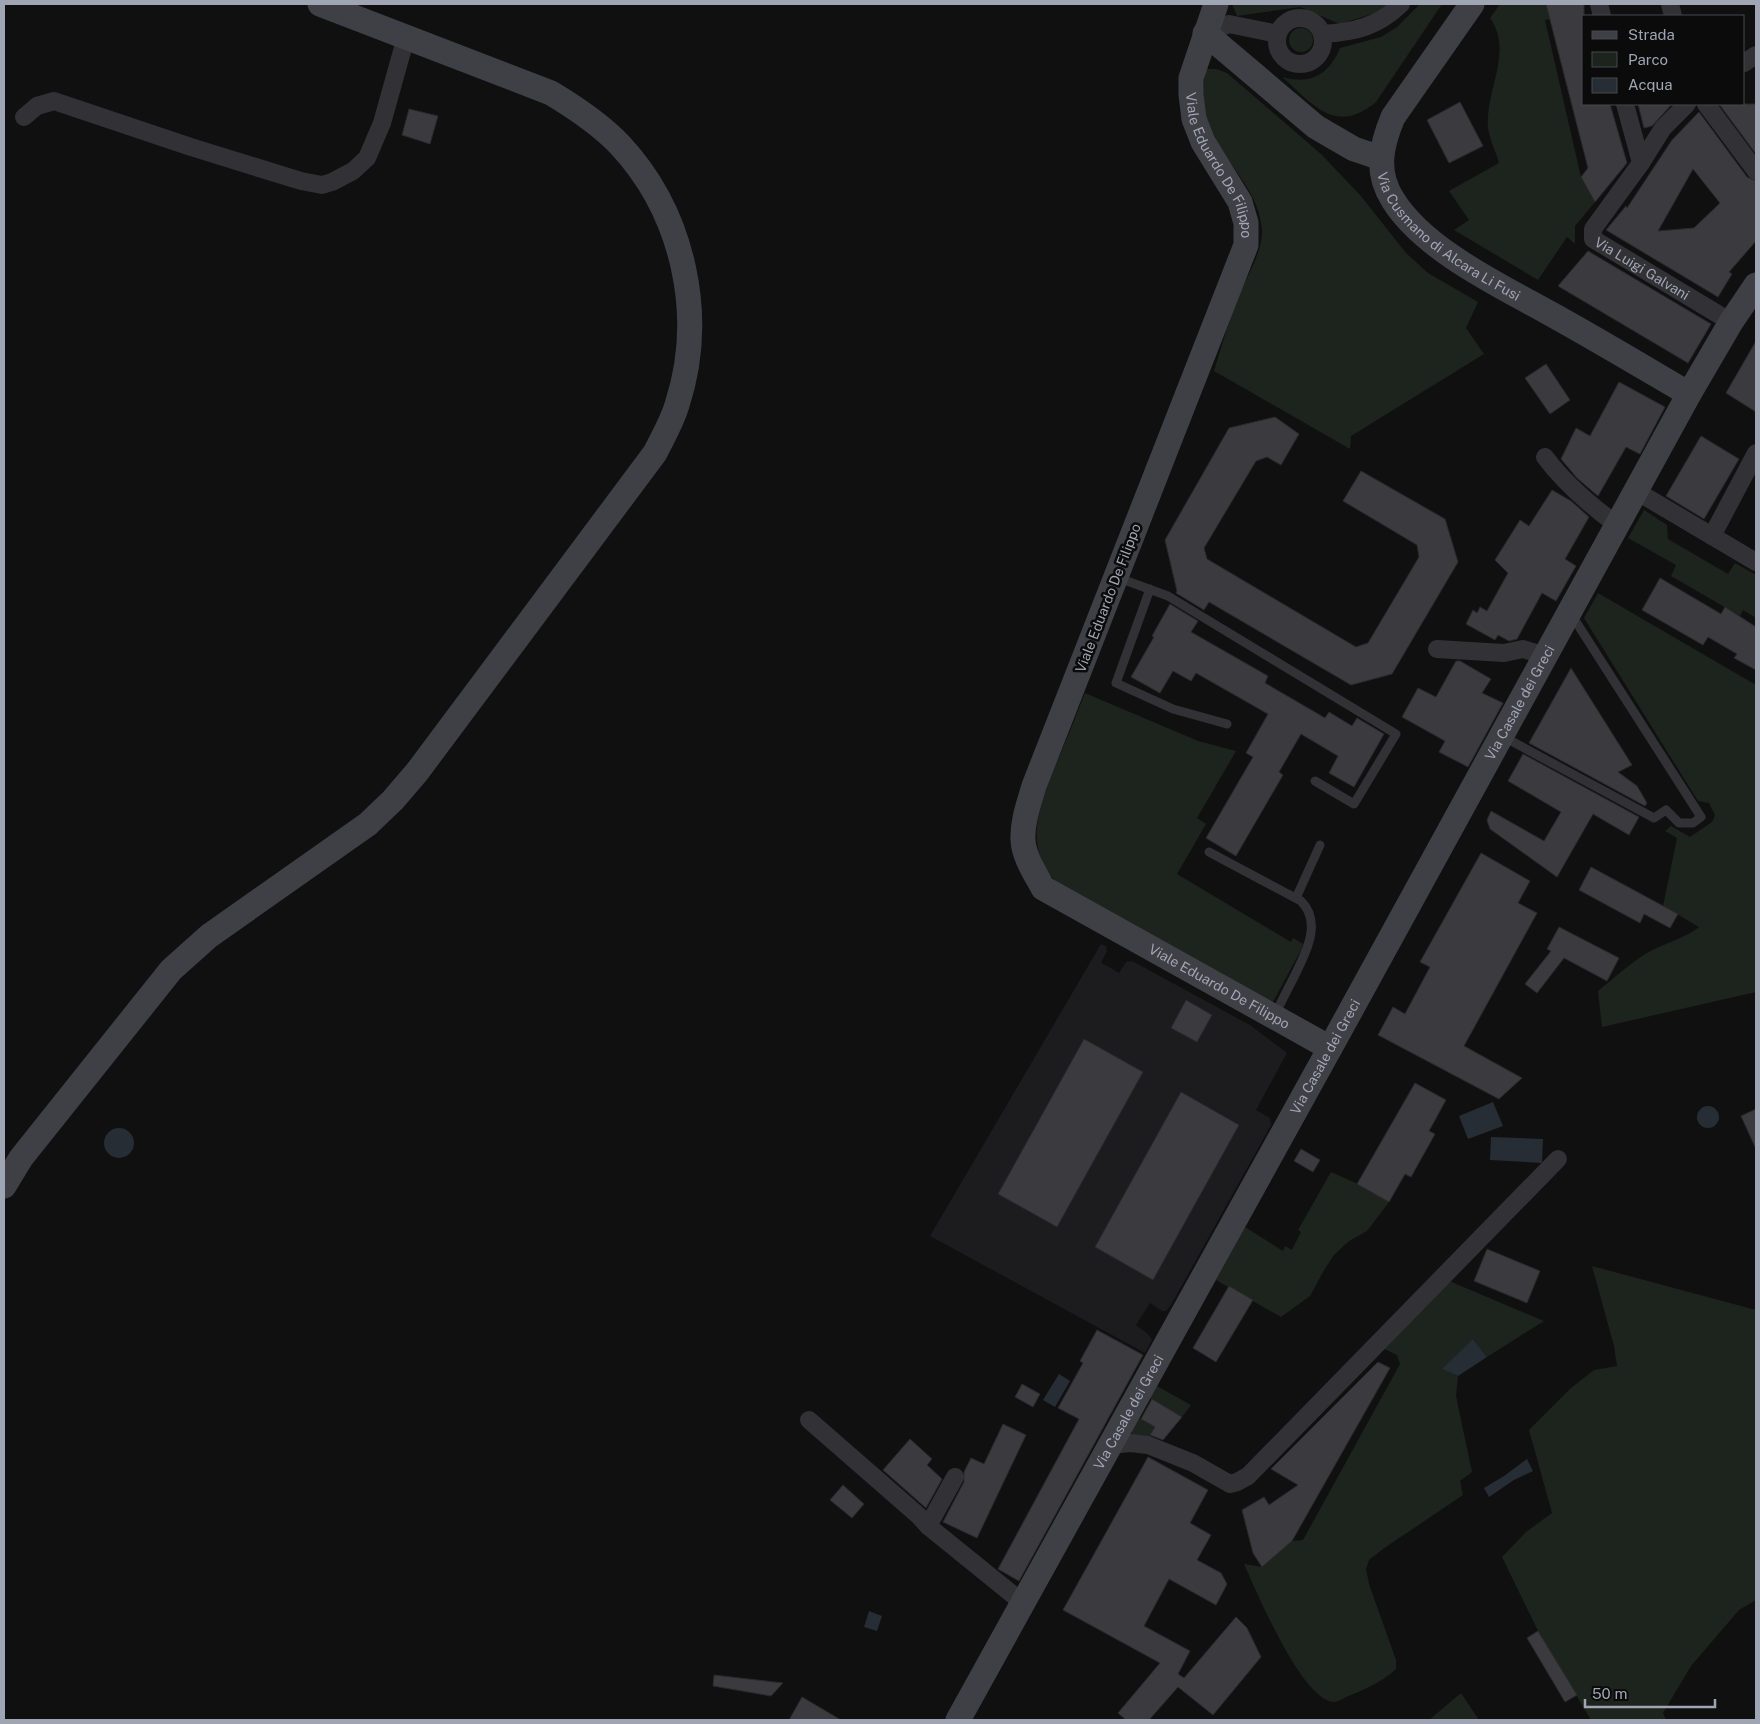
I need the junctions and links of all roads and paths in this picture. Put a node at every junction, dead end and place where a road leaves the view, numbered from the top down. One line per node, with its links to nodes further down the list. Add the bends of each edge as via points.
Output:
1 (320, 4): 8 (street)
2 (1216, 4): 5 (street, Viale Eduardo De Filippo)
3 (1401, 4): 7 (street, via 1374,24)
4 (1472, 4): 15 (street, Via Cusmano di Alcara Li Fusi, via 1393,117)
5 (1205, 33): 6 (street, via 1229,24); 15 (street, via 1316,127 1354,149); 27 (street, Viale Eduardo De Filippo, via 1191,78 1194,119 1203,142 1240,202 1246,223 1246,245)
6 (1278, 34): 7 (street, via 1284,24 1295,18 1306,18 1316,24); 7 (street, via 1278,46 1294,63 1306,63 1317,57 1323,46)
7 (1322, 34)
8 (406, 37): 14 (street, via 382,123 367,158 352,171 322,185 54,101 37,106); 41 (street, via 551,93 603,129 636,166 668,219 686,277 689,350 677,406 655,453 393,800 368,824 209,936 171,970 22,1158)
9 (1756, 55): 10 (street)
10 (1745, 62)
11 (1625, 105): 16 (street)
12 (1686, 105): 16 (street, Via Luigi Galvani, via 1663,128)
13 (1707, 105): 17 (street)
14 (24, 118)
15 (1381, 158): 20 (street, Via Cusmano di Alcara Li Fusi, via 1384,181 1393,200 1417,230 1466,266)
16 (1641, 163): 19 (street, Via Luigi Galvani, via 1593,229 1593,239)
17 (1756, 171)
18 (1756, 285): 19 (street, Via Casale dei Greci)
19 (1743, 314): 20 (street, Via Casale dei Greci)
20 (1689, 394): 23 (street, Via Casale dei Greci)
21 (1756, 453): 25 (street)
22 (1545, 457): 24 (street, via 1560,477)
23 (1636, 491): 24 (street, Via Casale dei Greci); 25 (street)
24 (1617, 525): 29 (street, Via Casale dei Greci)
25 (1712, 536): 26 (street)
26 (1756, 562)
27 (1116, 577): 28 (lane); 38 (street, Viale Eduardo De Filippo, via 1025,815 1023,841 1030,865 1043,888)
28 (1150, 590): 32 (lane, via 1116,683 1173,709); 34 (lane, via 1168,596 1396,734 1354,804)
29 (1569, 612): 31 (street, Via Casale dei Greci); 33 (lane, via 1701,817 1693,823 1678,823 1666,810 1654,818)
30 (1438, 649): 31 (street, via 1504,653 1523,649)
31 (1546, 656): 33 (street, Via Casale dei Greci)
32 (1227, 724)
33 (1502, 736): 39 (street, Via Casale dei Greci)
34 (1315, 781)
35 (1320, 845): 37 (lane)
36 (1209, 852): 37 (lane)
37 (1296, 898): 38 (lane, via 1307,907 1311,916 1312,934)
38 (1274, 1016): 39 (street, Viale Eduardo De Filippo)
39 (1330, 1048): 43 (street, Via Casale dei Greci)
40 (1558, 1159): 43 (street, via 1248,1476 1230,1484 1193,1463 1148,1445)
41 (4, 1186)
42 (809, 1420): 45 (street)
43 (1110, 1445): 46 (street, Via Casale dei Greci)
44 (955, 1477): 45 (street)
45 (928, 1526): 46 (street)
46 (1022, 1603): 47 (street, Via Casale dei Greci)
47 (958, 1720)

